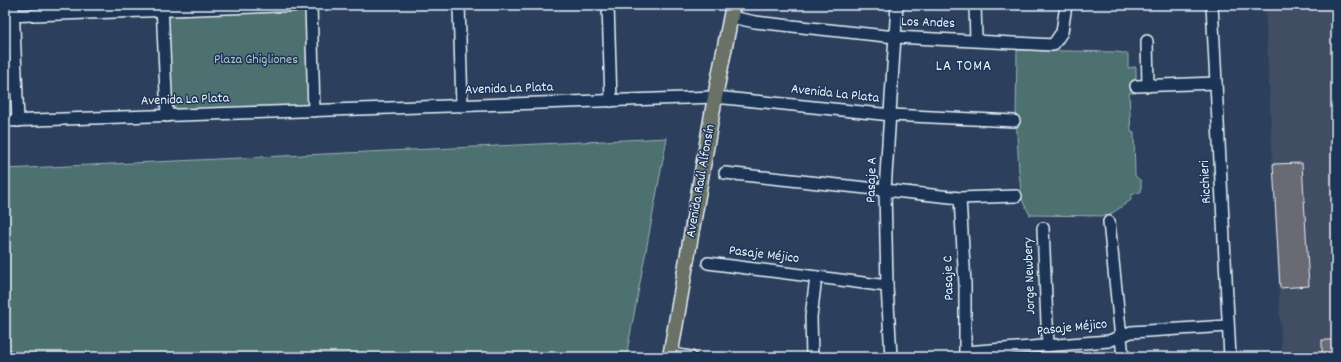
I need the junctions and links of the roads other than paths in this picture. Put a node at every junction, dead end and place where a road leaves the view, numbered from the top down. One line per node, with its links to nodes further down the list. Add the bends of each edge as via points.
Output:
1 (306, 5): 9 (street)
2 (311, 5): 21 (street)
3 (459, 5): 20 (street)
4 (608, 5): 19 (street)
5 (897, 5): 12 (street, Pasaje A)
6 (975, 5): 13 (street)
7 (1066, 5): 13 (street, Los Andes, via 1062,32 1053,45)
8 (1212, 5): 15 (street, Ricchieri)
9 (162, 8): 11 (street); 23 (street)
10 (732, 11): 12 (street, Los Andes, via 756,22); 18 (main road, Avenida Raúl Alfonsín)
11 (11, 12): 25 (street)
12 (895, 37): 13 (street, Los Andes); 22 (street, Pasaje A)
13 (976, 40)
14 (1147, 41): 17 (street)
15 (1216, 83): 17 (street); 36 (street, Ricchieri)
16 (1136, 86): 17 (street)
17 (1148, 86)
18 (715, 97): 19 (street, Avenida La Plata); 22 (street, Avenida La Plata); 40 (main road, Avenida Raúl Alfonsín)
19 (611, 101): 20 (street, Avenida La Plata)
20 (462, 106): 21 (street, Avenida La Plata)
21 (314, 111): 23 (street, Avenida La Plata)
22 (891, 114): 26 (street, Avenida La Plata); 28 (street, Pasaje A)
23 (167, 116): 25 (street, Avenida La Plata)
24 (5, 121): 25 (street, Avenida La Plata)
25 (18, 121)
26 (1014, 121)
27 (725, 173): 28 (street)
28 (885, 190): 30 (street); 35 (street, Pasaje A)
29 (1016, 196): 30 (street)
30 (960, 198): 39 (street, Pasaje C, via 965,284)
31 (1109, 222): 37 (street)
32 (1043, 228): 38 (street, Jorge Newbery)
33 (708, 263): 34 (street, Pasaje Méjico)
34 (816, 277): 35 (street, Pasaje Méjico); 42 (street, via 811,316)
35 (888, 286): 43 (street, Pasaje A)
36 (1228, 326): 37 (street, Pasaje Méjico, via 1131,332); 45 (street, Ricchieri)
37 (1121, 336): 38 (street, Pasaje Méjico, via 1109,341); 44 (street)
38 (1048, 346): 39 (street, Pasaje Méjico)
39 (965, 354)
40 (671, 355): 41 (street)
41 (690, 357)
42 (812, 357)
43 (891, 357)
44 (1123, 357)
45 (1230, 357)

